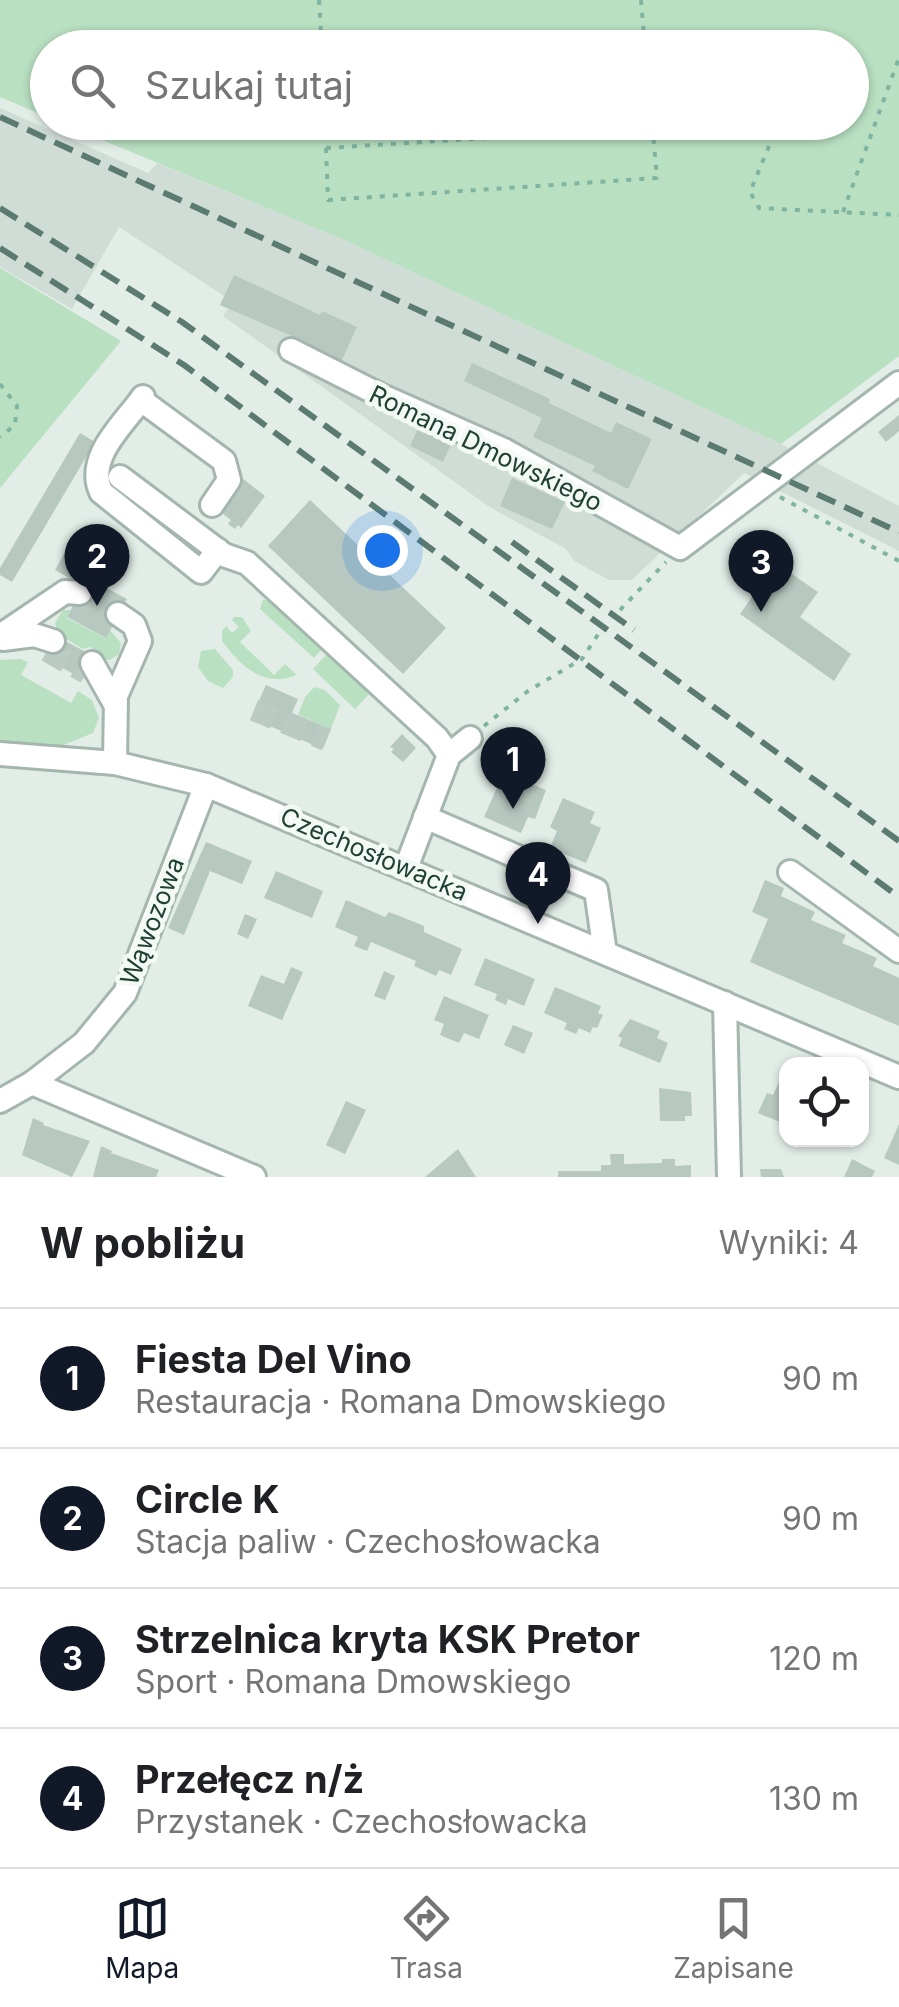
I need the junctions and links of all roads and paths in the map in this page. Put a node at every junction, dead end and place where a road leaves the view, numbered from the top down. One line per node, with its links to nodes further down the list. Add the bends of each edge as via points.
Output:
1 (319, 0): 3 (path)
2 (641, 0): 4 (path)
3 (321, 30)
4 (644, 30)
5 (899, 58): 11 (path)
6 (326, 140): 10 (path)
7 (439, 140): 10 (path)
8 (653, 140): 10 (path, via 657,178 328,200)
9 (772, 140): 11 (path, via 750,192 759,208)
10 (326, 148)
11 (843, 212): 12 (path)
12 (899, 214)
13 (291, 350): 20 (street, Romana Dmowskiego, via 504,450)
14 (899, 383): 18 (street)
15 (0, 384): 16 (path, via 17,406 15,425)
16 (0, 437)
17 (120, 478): 21 (street)
18 (764, 482): 20 (street); 22 (path, via 774,494)
19 (212, 505): 21 (street, via 229,480 224,461 142,399 100,456 101,492 201,572)
20 (680, 548): 24 (path)
21 (218, 550): 33 (street, via 247,563 438,738)
22 (899, 561)
23 (69, 599): 27 (street)
24 (620, 610)
25 (116, 619): 30 (street, via 139,631 140,641)
26 (599, 633): 31 (path, via 582,659)
27 (0, 638): 28 (street, via 24,636)
28 (50, 646)
29 (93, 673): 30 (street)
30 (115, 704): 34 (street)
31 (470, 738): 33 (street)
32 (0, 754): 34 (street, Czechosłowacka)
33 (448, 755): 36 (street)
34 (115, 763): 35 (street, Czechosłowacka)
35 (206, 785): 37 (street, Czechosłowacka); 43 (street, Wąwozowa, via 125,994 84,1043)
36 (425, 817): 37 (street); 40 (street, via 596,890)
37 (406, 868): 40 (street, Czechosłowacka)
38 (790, 872): 39 (street)
39 (899, 951)
40 (605, 952): 41 (street, Czechosłowacka)
41 (726, 1003): 42 (street, Czechosłowacka); 46 (street)
42 (899, 1076)
43 (32, 1082): 44 (street, Wąwozowa); 45 (street)
44 (0, 1101)
45 (254, 1177)
46 (728, 1177)

